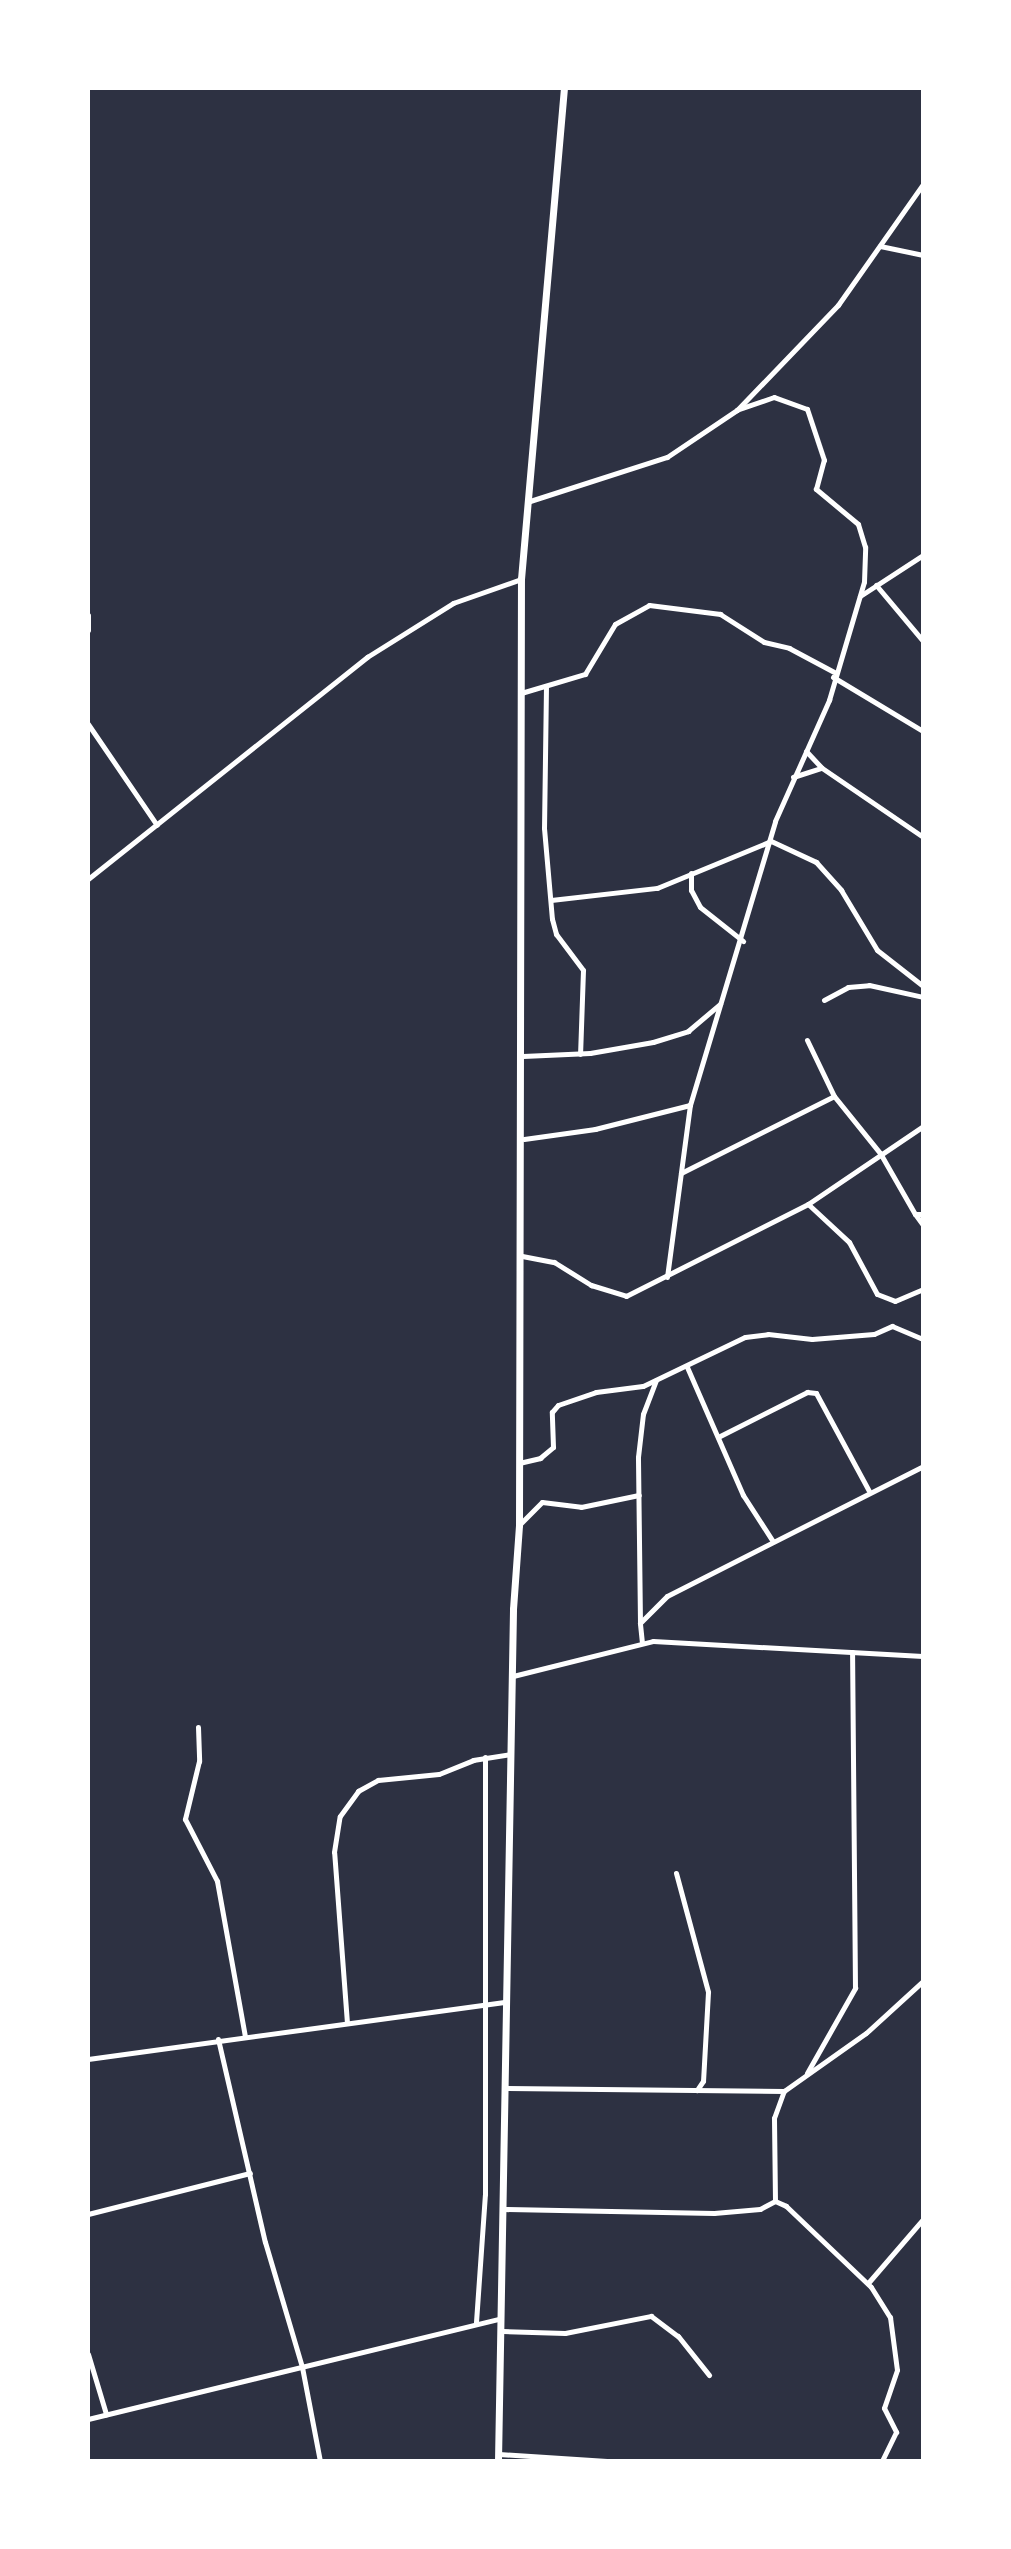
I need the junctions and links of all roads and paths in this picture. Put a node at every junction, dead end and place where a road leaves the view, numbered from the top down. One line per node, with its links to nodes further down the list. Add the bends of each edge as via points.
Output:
1 (564, 88): 6 (street)
2 (923, 184): 3 (street)
3 (880, 246): 4 (street); 5 (street, via 838,305)
4 (923, 255)
5 (737, 410): 6 (street, via 667,457); 10 (street, via 774,397 807,409 824,460 816,489 850,513 865,547)
6 (530, 501): 8 (street)
7 (923, 555): 9 (street)
8 (521, 579): 16 (street); 22 (street, via 453,603 367,657)
9 (876, 585): 10 (street); 13 (street)
10 (859, 596): 14 (street)
11 (88, 615): 12 (street)
12 (88, 630)
13 (923, 641)
14 (834, 675): 15 (street, via 720,614 649,605 615,624 585,674); 18 (street); 19 (street)
15 (546, 686): 16 (street); 27 (street, via 544,828)
16 (520, 693): 35 (street)
17 (88, 724): 22 (street)
18 (923, 731)
19 (806, 751): 20 (street); 21 (street)
20 (822, 768): 21 (street); 23 (street)
21 (792, 777): 24 (street)
22 (157, 825): 26 (street)
23 (923, 837)
24 (771, 841): 25 (street); 28 (street); 29 (street, via 816,862 841,890 877,950)
25 (691, 873): 27 (street, via 639,892); 28 (street, via 691,890 700,907)
26 (88, 879)
27 (551, 900): 34 (street, via 556,934 583,970)
28 (743, 941): 32 (street)
29 (923, 986)
30 (923, 997): 31 (street, via 869,985 848,987)
31 (824, 1000)
32 (721, 1004): 34 (street, via 681,1033); 37 (street)
33 (807, 1040): 36 (street)
34 (580, 1054): 35 (street)
35 (523, 1056): 39 (street)
36 (834, 1096): 40 (street); 41 (street)
37 (690, 1105): 39 (street, via 595,1129); 41 (street)
38 (923, 1126): 40 (street)
39 (524, 1139): 46 (street)
40 (880, 1153): 42 (street); 43 (street)
41 (680, 1174): 47 (street)
42 (808, 1204): 47 (street); 48 (street, via 849,1242 877,1294 895,1301)
43 (915, 1214): 44 (street); 45 (street)
44 (923, 1214)
45 (923, 1225)
46 (522, 1256): 47 (street, via 554,1262 620,1296); 53 (street)
47 (667, 1277)
48 (923, 1289)
49 (923, 1339): 50 (street, via 892,1326 874,1334 812,1339 758,1334)
50 (687, 1367): 51 (street); 52 (street)
51 (658, 1376): 53 (street, via 643,1386 596,1392 558,1405 552,1412 553,1447 540,1458); 56 (street, via 643,1414)
52 (718, 1437): 55 (street, via 807,1392 816,1393); 58 (street, via 743,1495)
53 (518, 1464): 57 (street)
54 (923, 1466): 55 (street)
55 (869, 1491): 58 (street)
56 (639, 1495): 57 (street, via 581,1507 542,1502); 59 (street)
57 (519, 1525): 63 (street)
58 (772, 1540): 59 (street, via 667,1596)
59 (640, 1623): 60 (street)
60 (642, 1643): 61 (street); 63 (street)
61 (852, 1652): 62 (street); 75 (street, via 855,1988)
62 (923, 1656)
63 (513, 1676): 65 (street)
64 (198, 1727): 72 (street, via 199,1761 185,1819 219,1889)
65 (511, 1754): 66 (street); 69 (street)
66 (485, 1757): 70 (street); 71 (street, via 439,1774 373,1782 358,1791 340,1816 334,1852)
67 (676, 1873): 77 (street, via 708,1992 703,2081)
68 (923, 1981): 75 (street, via 866,2033)
69 (506, 2002): 70 (street); 76 (street)
70 (483, 2005): 71 (street); 86 (street, via 485,2194)
71 (347, 2023): 72 (street)
72 (245, 2036): 73 (street)
73 (218, 2039): 74 (street); 79 (street)
74 (88, 2059)
75 (807, 2073): 78 (street)
76 (503, 2088): 77 (street); 81 (street)
77 (697, 2090): 78 (street)
78 (784, 2091): 80 (street, via 774,2118)
79 (250, 2173): 82 (street); 89 (street)
80 (775, 2201): 81 (street, via 760,2209 714,2213); 84 (street)
81 (503, 2209): 85 (street)
82 (88, 2214)
83 (923, 2219): 84 (street, via 900,2240 871,2283)
84 (865, 2282): 96 (street, via 890,2317 896,2364 884,2408 896,2432)
85 (501, 2318): 86 (street); 87 (street)
86 (476, 2322): 89 (street)
87 (503, 2331): 90 (street, via 565,2333 651,2316 678,2336); 93 (street)
88 (88, 2354): 91 (street)
89 (302, 2367): 91 (street); 94 (street)
90 (709, 2375)
91 (106, 2414): 92 (street)
92 (88, 2419)
93 (498, 2457): 95 (street)
94 (320, 2461)
95 (607, 2461)
96 (882, 2461)

